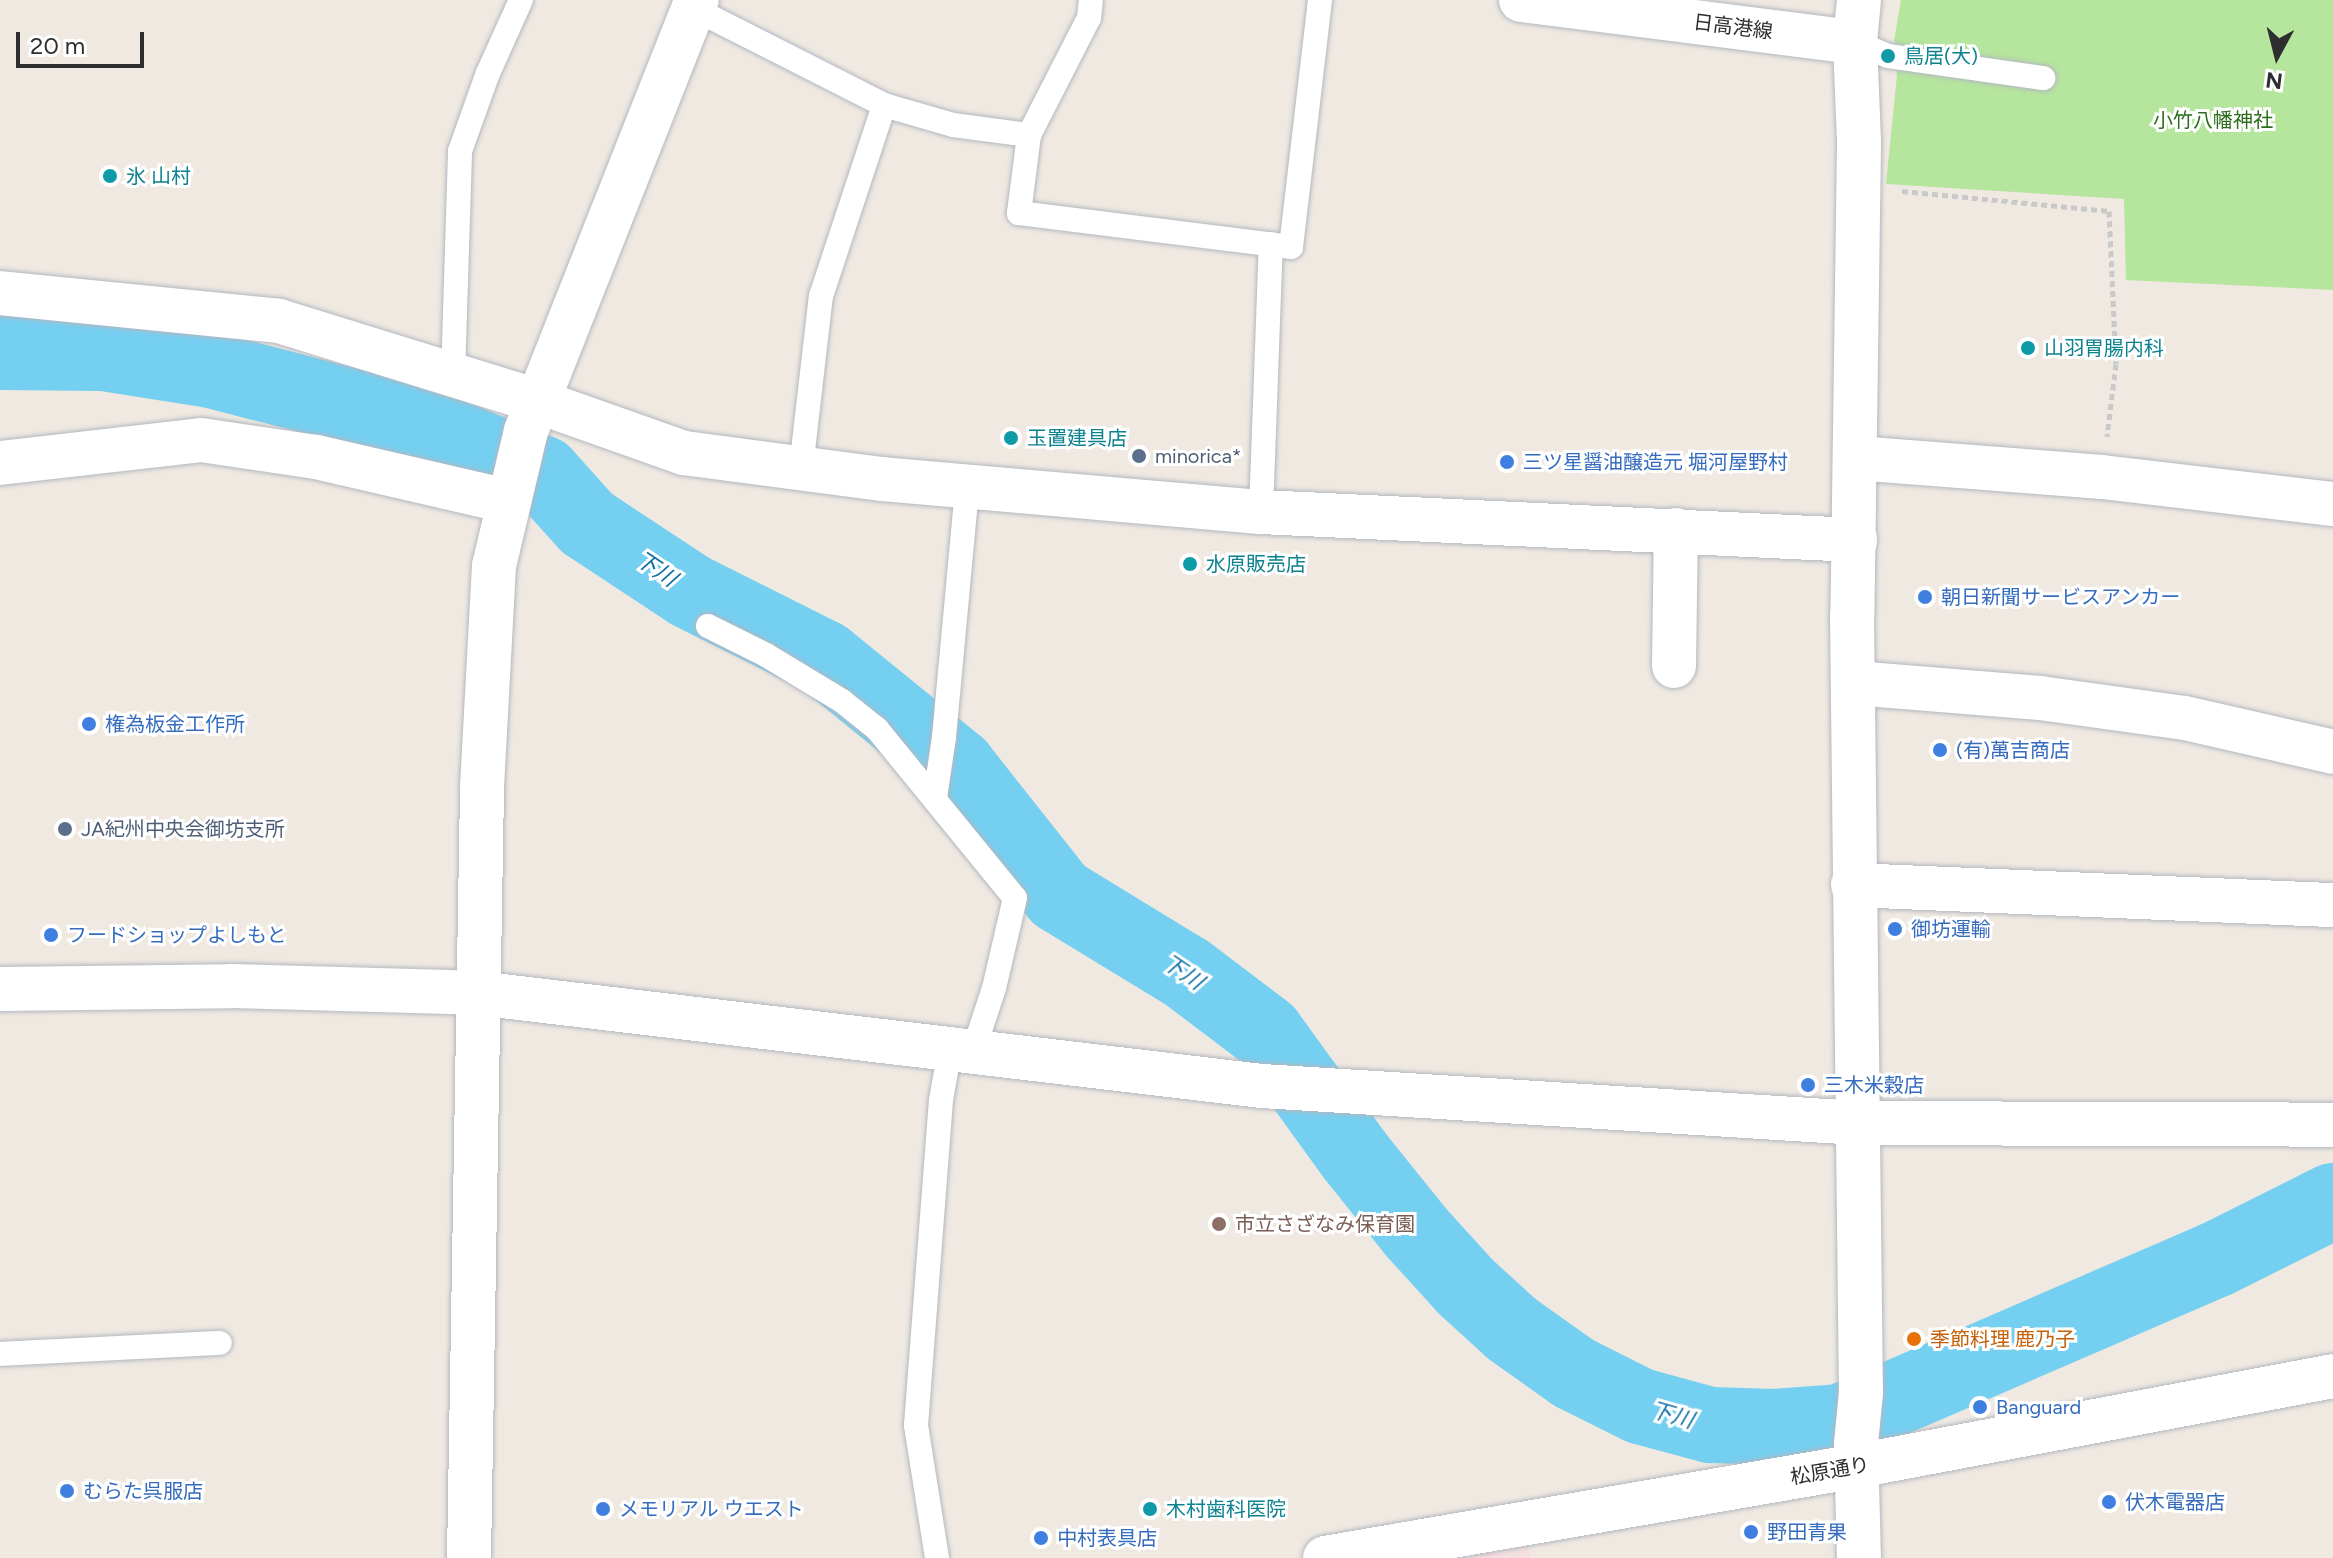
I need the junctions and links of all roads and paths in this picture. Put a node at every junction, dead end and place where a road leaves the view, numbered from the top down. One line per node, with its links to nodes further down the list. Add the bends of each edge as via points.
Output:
1 (521, 0): 14 (lane, via 460,151)
2 (1091, 0): 10 (lane, via 1089,18)
3 (1320, 0): 12 (lane, via 1291,247)
4 (1521, 0): 7 (street, 日高港線)
5 (1859, 0): 7 (street)
6 (688, 3): 9 (lane); 15 (street)
7 (1855, 42): 8 (lane, via 1888,56); 11 (street)
8 (2043, 78)
9 (884, 105): 10 (lane, via 953,125); 18 (lane, via 821,296)
10 (1029, 135): 12 (lane, via 1019,213)
11 (1857, 186): 16 (street); 19 (path, via 2109,211 2116,364)
12 (1271, 244): 23 (lane)
13 (0, 293): 14 (street, via 279,321)
14 (453, 376): 15 (street)
15 (533, 417): 18 (street, via 684,453); 21 (street)
16 (1856, 458): 19 (street); 25 (street)
17 (0, 463): 21 (street, via 201,440 316,457)
18 (801, 468): 20 (street)
19 (2102, 477): 22 (street)
20 (967, 487): 23 (street); 30 (lane)
21 (507, 501): 34 (street, via 494,566)
22 (2333, 504)
23 (1261, 512): 24 (street)
24 (1676, 530): 25 (street); 27 (street)
25 (1855, 540): 28 (street)
26 (708, 626): 30 (lane, via 842,701)
27 (1674, 666)
28 (1854, 683): 29 (street, via 2040,698 2185,718); 31 (street)
29 (2333, 752)
30 (936, 791): 35 (lane, via 1015,898 994,988)
31 (1853, 885): 32 (street); 36 (street)
32 (2333, 905)
33 (0, 989): 34 (street, via 232,986)
34 (477, 993): 35 (street); 42 (street)
35 (961, 1051): 36 (street, via 1262,1086); 43 (lane, via 941,1100 916,1425)
36 (1858, 1123): 37 (street); 41 (street)
37 (2333, 1125)
38 (220, 1343): 39 (lane)
39 (0, 1354)
40 (2333, 1376): 41 (street, 松原通り)
41 (1857, 1455): 44 (street, 松原通り); 45 (street)
42 (469, 1558)
43 (937, 1558)
44 (1325, 1558)
45 (1859, 1558)

